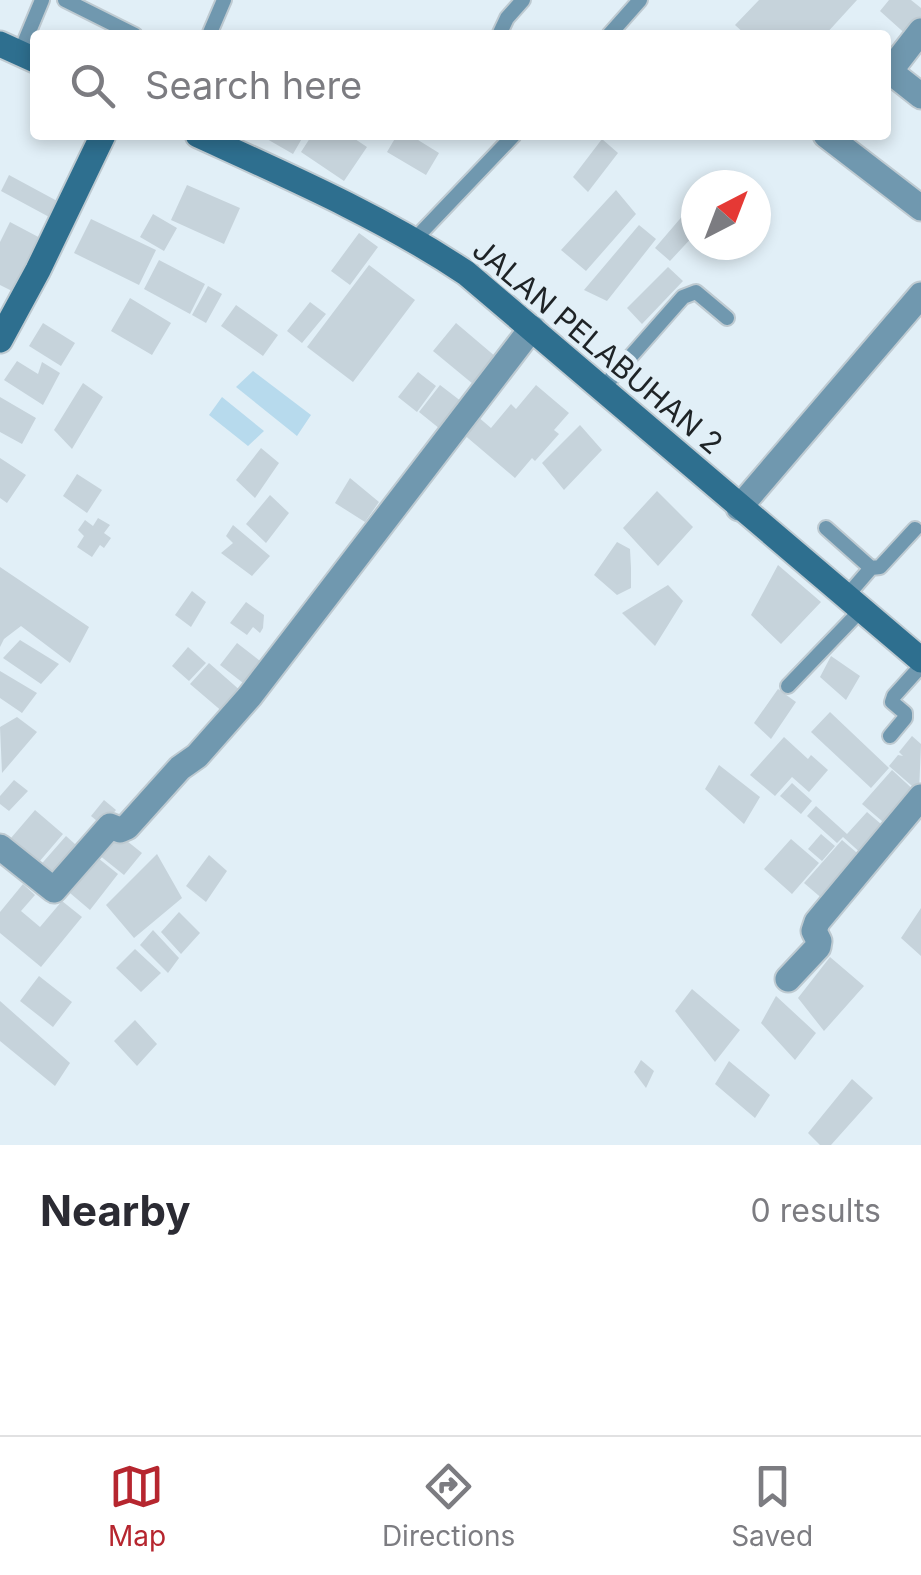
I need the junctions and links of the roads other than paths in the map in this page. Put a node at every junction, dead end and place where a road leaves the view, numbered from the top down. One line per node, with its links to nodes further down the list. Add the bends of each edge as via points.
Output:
1 (42, 0): 11 (lane)
2 (65, 0): 6 (lane)
3 (224, 0): 7 (lane)
4 (524, 0): 8 (lane)
5 (640, 0): 9 (lane)
6 (124, 30)
7 (211, 30)
8 (502, 30)
9 (613, 30)
10 (921, 31): 12 (street, via 893,67)
11 (18, 52)
12 (921, 96)
13 (101, 140): 22 (main road)
14 (208, 140): 18 (main road, JALAN PELABUHAN 2)
15 (509, 140): 18 (lane)
16 (833, 140): 17 (street)
17 (921, 208)
18 (415, 239): 21 (main road, JALAN PELABUHAN 2)
19 (921, 295): 24 (street)
20 (726, 318): 23 (lane, via 696,292 682,297)
21 (532, 328): 23 (main road, JALAN PELABUHAN 2); 33 (street, via 250,696 127,827 110,826 54,890)
22 (0, 340)
23 (602, 389): 24 (main road, JALAN PELABUHAN 2)
24 (739, 508): 28 (main road, JALAN PELABUHAN 2)
25 (826, 528): 27 (lane)
26 (915, 528): 27 (lane, via 880,568)
27 (871, 568): 28 (lane)
28 (854, 603): 29 (main road, JALAN PELABUHAN 2); 30 (lane)
29 (921, 663): 31 (lane, via 894,696 904,718)
30 (788, 686)
31 (890, 736)
32 (921, 797): 34 (street, via 817,922 818,947)
33 (0, 847)
34 (788, 979)

